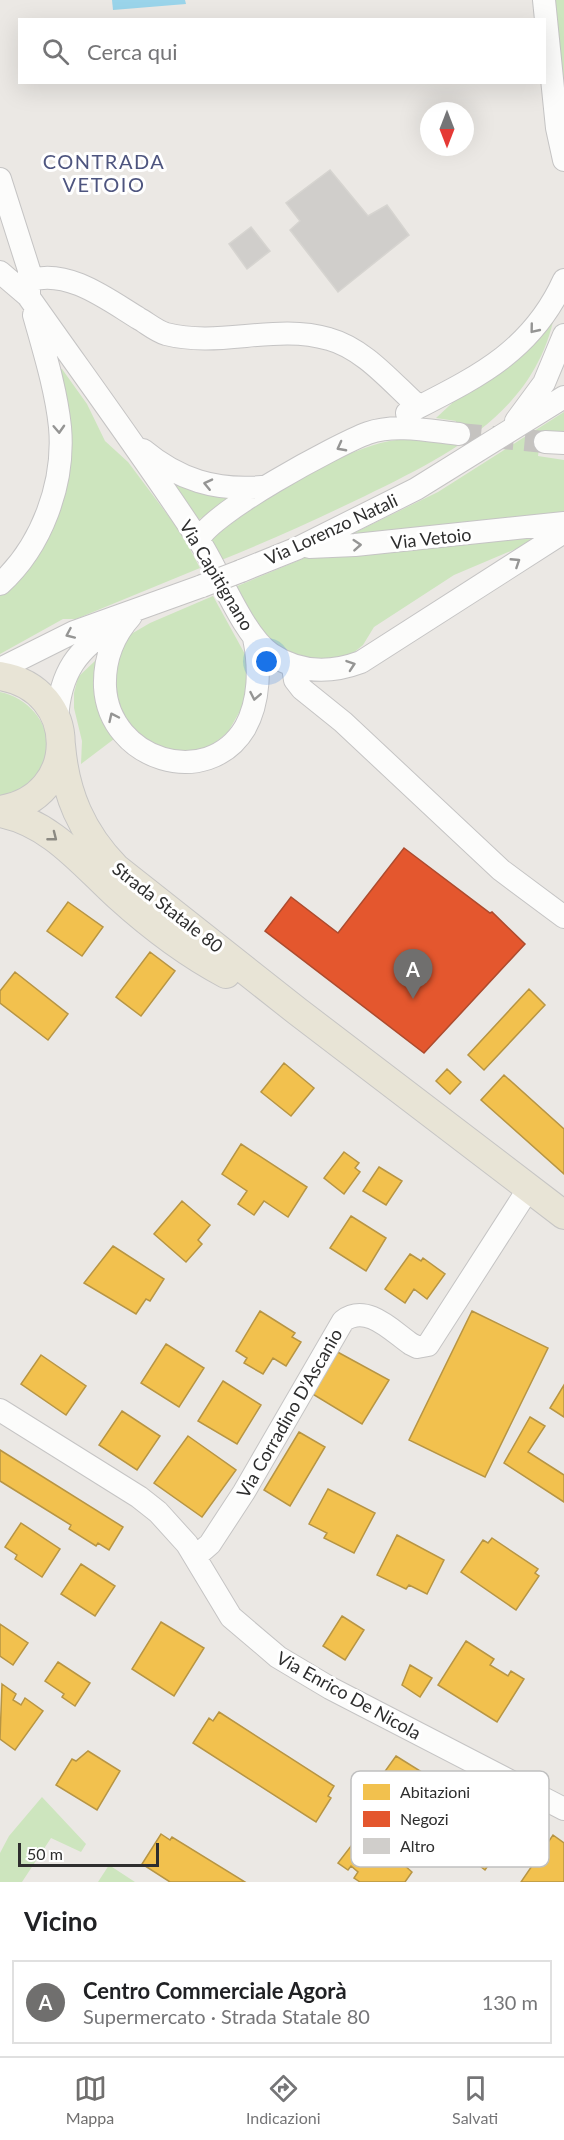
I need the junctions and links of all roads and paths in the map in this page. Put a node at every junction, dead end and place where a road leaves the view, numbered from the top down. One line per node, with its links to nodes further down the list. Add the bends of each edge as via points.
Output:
1 (544, 0): 2 (street)
2 (546, 18)
3 (546, 20): 4 (street)
4 (564, 159)
5 (0, 179): 8 (street, Via Capitignano, via 16,225)
6 (0, 272): 8 (street)
7 (564, 280): 13 (street, one-way to 13, via 544,316 515,349 472,379)
8 (29, 288): 10 (street, Via Capitignano); 11 (street); 13 (street, via 54,276 81,285 163,334 196,339 305,334 330,339 372,363)
9 (564, 335): 14 (street, Via Lorenzo Natali, via 544,383)
10 (70, 356): 11 (street, via 55,353); 15 (street, Via Capitignano)
11 (49, 372): 23 (street, one-way to 23, via 60,427 53,497 29,549)
12 (564, 397): 14 (street, Via Lorenzo Natali)
13 (419, 407): 16 (street)
14 (508, 432): 22 (street, Via Lorenzo Natali, via 416,489)
15 (124, 433): 18 (street, one-way to 15, via 237,489 185,478 162,466); 21 (street, Via Capitignano)
16 (369, 433): 17 (street, via 411,429); 18 (street, one-way to 18)
17 (459, 434)
18 (266, 487): 21 (street, via 204,530)
19 (564, 523): 22 (street, Via Vetoio, one-way to 19, via 355,546)
20 (564, 532): 26 (street, one-way to 20, via 329,670 361,662)
21 (199, 540): 25 (street, Via Capitignano)
22 (298, 548): 24 (street, Via Lorenzo Natali, bridge)
23 (0, 584)
24 (138, 612): 25 (street, one-way to 24, via 258,674 252,712 244,729 232,742 203,758 165,760 135,746 123,735 108,706 106,660 118,631); 27 (street, Via Lorenzo Natali, one-way to 27, via 75,632); 29 (street, Via Lorenzo Natali, via 99,637 73,662 63,680)
25 (255, 638): 26 (street, Via Capitignano, via 269,653)
26 (293, 667): 31 (street, via 295,680 302,689 343,722 501,870)
27 (0, 669)
28 (0, 676): 29 (main road, via 34,689 48,703)
29 (59, 732): 30 (main road, via 57,766 44,788 23,804); 32 (main road, Strada Statale 80, via 64,772 74,806 100,851 136,885)
30 (0, 812): 32 (main road, Strada Statale 80, one-way to 32, via 40,828 70,850 120,898 214,967)
31 (564, 917)
32 (297, 1011): 33 (main road, Strada Statale 80)
33 (529, 1188): 34 (main road, Strada Statale 80); 36 (street, Via Corradino D'Ascanio, via 428,1345 417,1347 366,1315 350,1316 343,1322 243,1492 210,1544)
34 (564, 1215)
35 (0, 1410): 36 (street, Via Enrico De Nicola, via 148,1504 174,1528)
36 (195, 1557): 37 (street, Via Enrico De Nicola, via 231,1617 278,1657)
37 (491, 1771)
38 (549, 1801): 39 (street, Via Enrico De Nicola)
39 (564, 1809)

